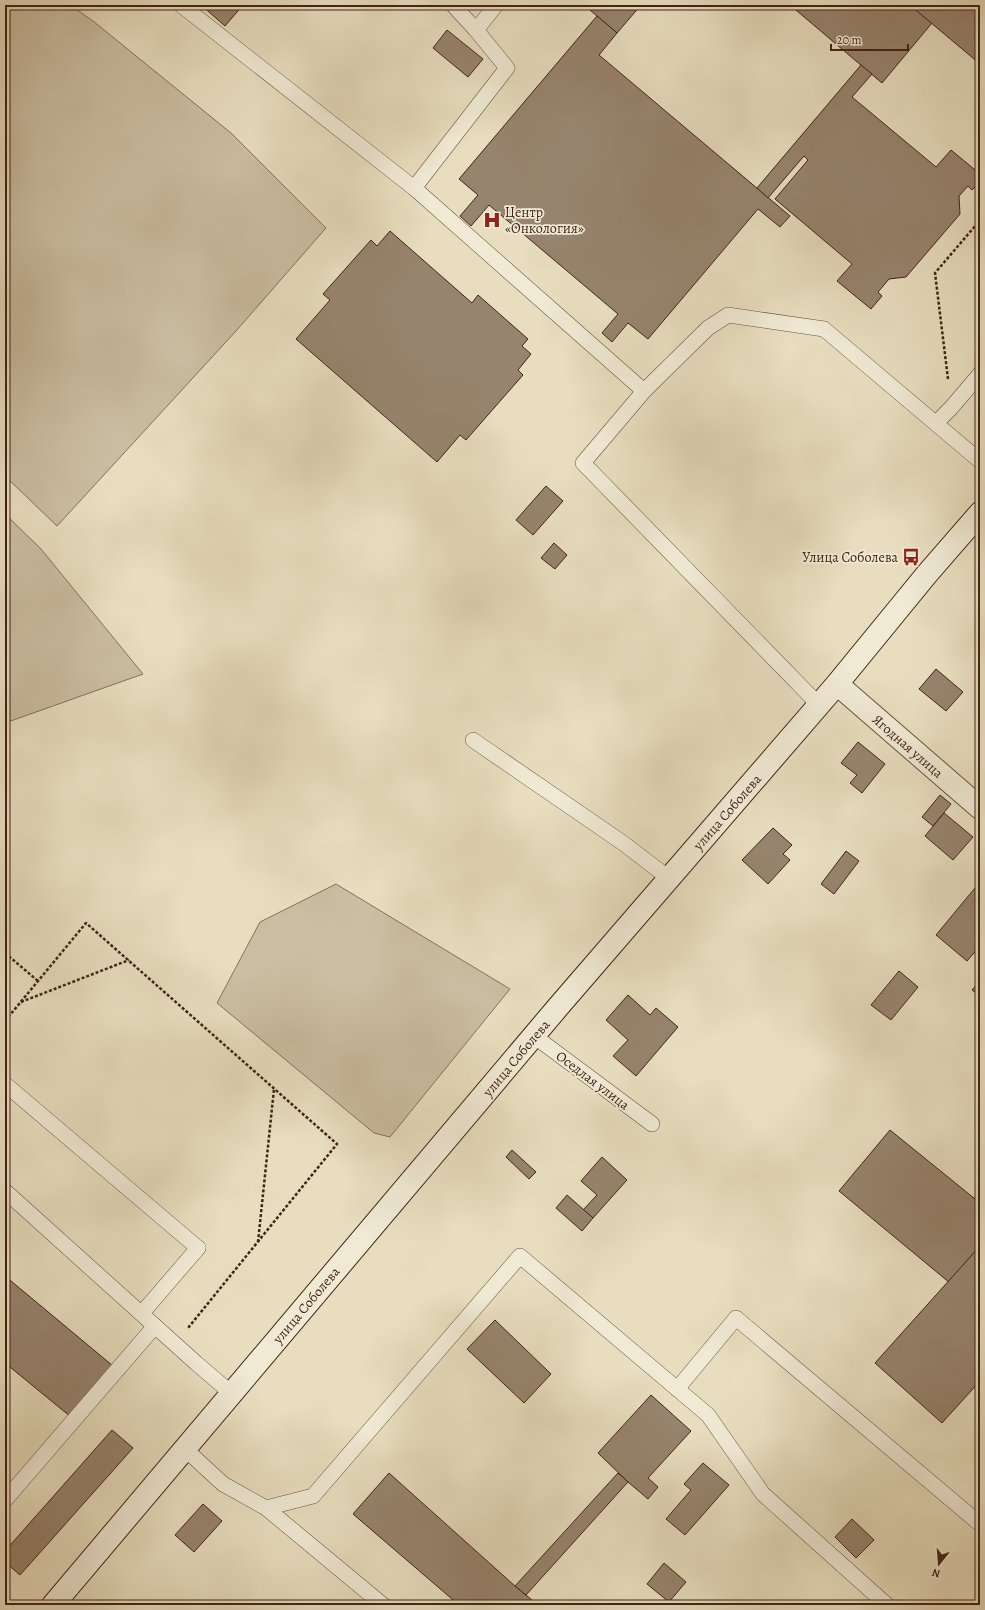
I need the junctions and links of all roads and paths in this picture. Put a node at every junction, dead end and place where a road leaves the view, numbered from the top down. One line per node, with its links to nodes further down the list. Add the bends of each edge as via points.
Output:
1 (181, 5): 5 (lane)
2 (453, 5): 4 (lane)
3 (496, 5): 4 (lane)
4 (476, 30): 5 (lane, via 507,68)
5 (414, 188): 8 (lane)
6 (980, 225): 9 (path, via 976,225 935,274)
7 (980, 374): 9 (lane)
8 (644, 391): 10 (lane, via 708,328 728,315 824,329); 14 (lane, via 584,463)
9 (951, 408): 10 (lane)
10 (936, 423): 11 (lane)
11 (980, 461)
12 (980, 513): 13 (street, улица Соболева)
13 (837, 684): 14 (street, улица Соболева); 16 (street, Ягодная улица)
14 (819, 705): 17 (street, улица Соболева)
15 (473, 740): 17 (lane, via 623,843)
16 (980, 808)
17 (670, 879): 23 (street, улица Соболева)
18 (5, 953): 20 (path)
19 (129, 960): 20 (path, via 86,923); 21 (path); 25 (path)
20 (38, 981): 21 (path)
21 (20, 1003): 22 (path)
22 (5, 1021)
23 (534, 1036): 26 (lane, Оседлая улица); 33 (street, улица Соболева)
24 (5, 1084): 29 (lane, via 198,1248)
25 (274, 1089): 28 (path); 28 (path, via 337,1144)
26 (652, 1124)
27 (5, 1191): 29 (lane)
28 (258, 1242): 31 (path)
29 (142, 1313): 30 (lane)
30 (155, 1326): 31 (lane); 35 (lane)
31 (176, 1344): 33 (lane)
32 (677, 1389): 36 (lane, via 520,1256 313,1496); 37 (lane, via 736,1318); 40 (lane, via 708,1415 763,1494)
33 (231, 1393): 34 (street, улица Соболева)
34 (185, 1449): 36 (lane, via 223,1484); 39 (street, улица Соболева)
35 (5, 1500)
36 (266, 1508): 38 (lane)
37 (980, 1524)
38 (379, 1603)
39 (53, 1605)
40 (887, 1605)

